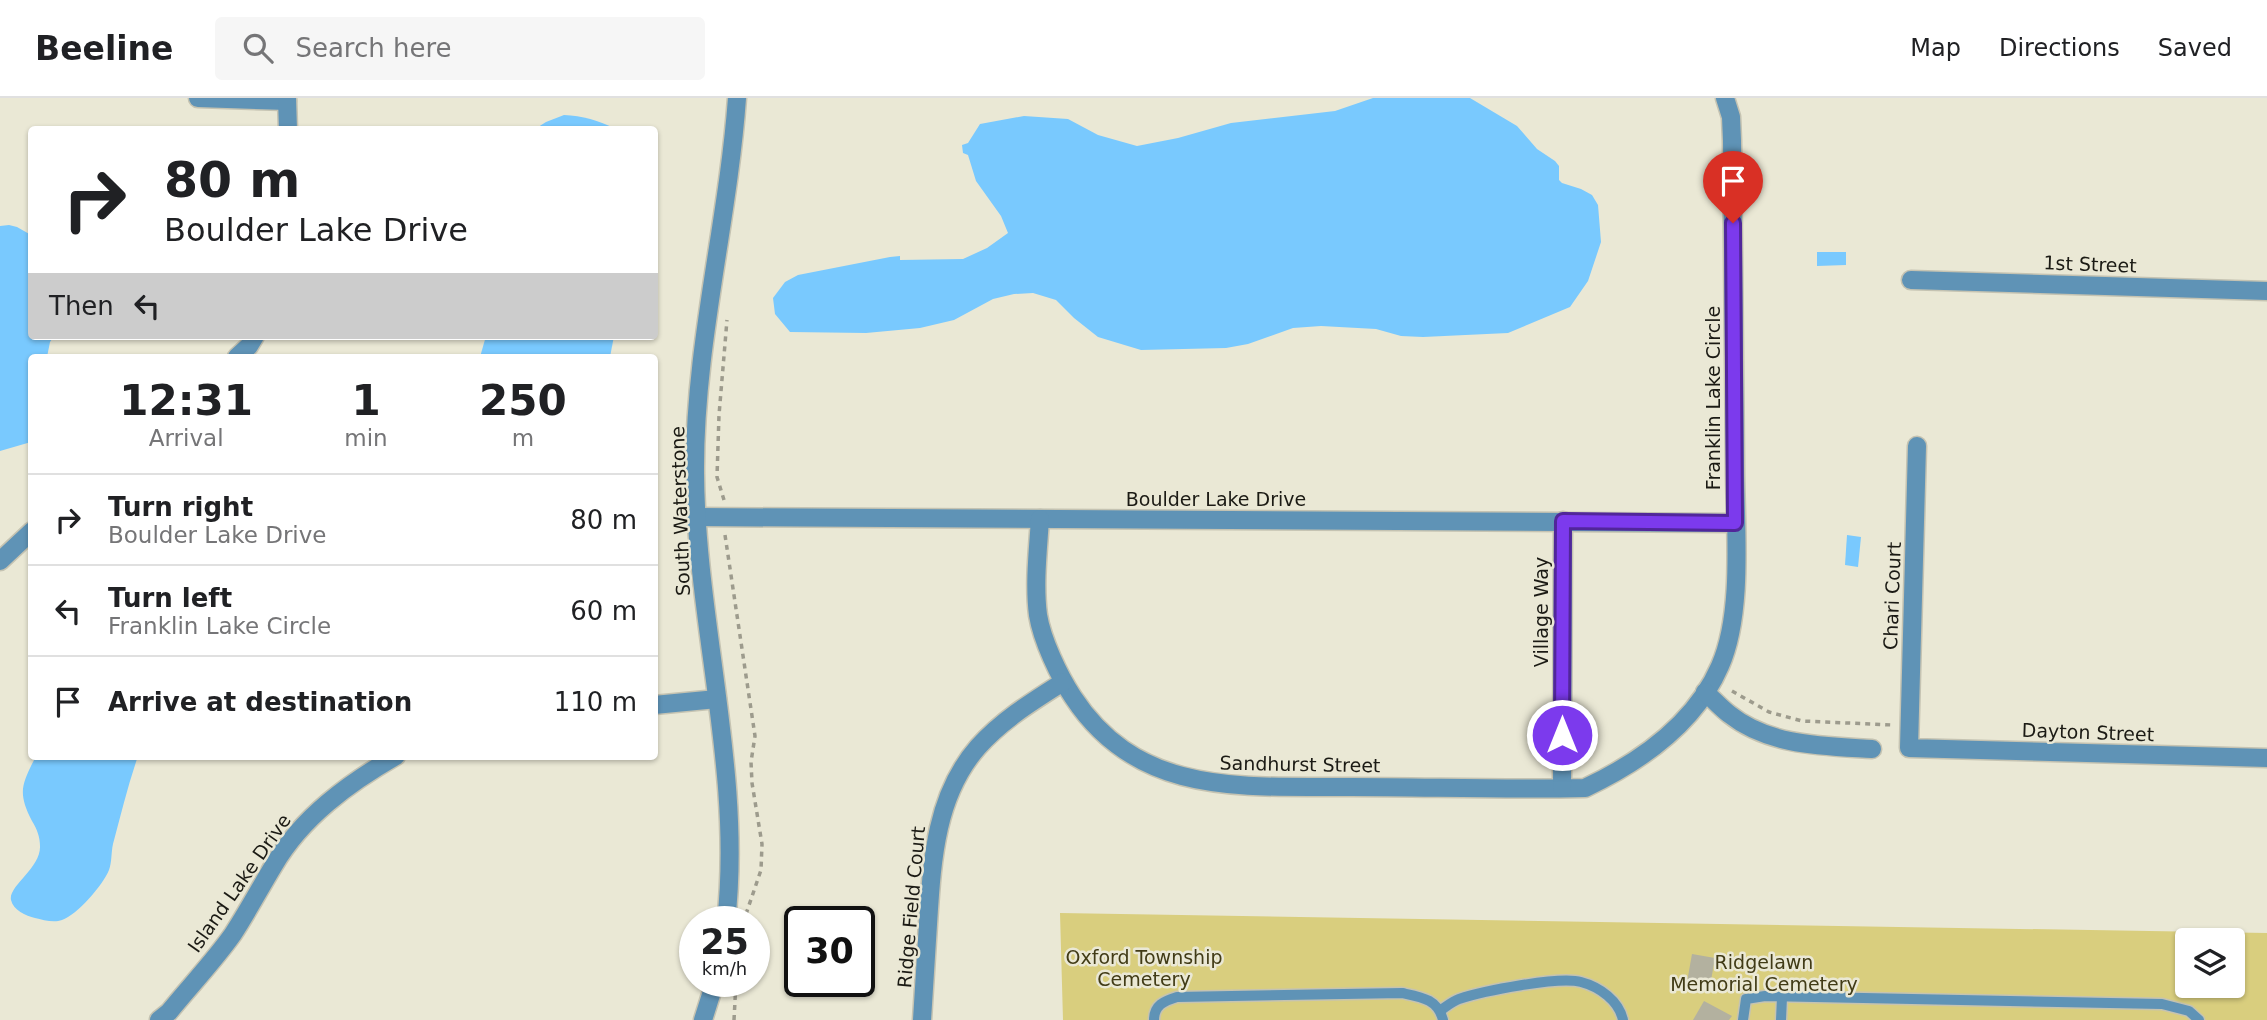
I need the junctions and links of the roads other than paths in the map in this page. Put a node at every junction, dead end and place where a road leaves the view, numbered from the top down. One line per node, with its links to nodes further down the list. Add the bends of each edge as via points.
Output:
1 (198, 98): 4 (street)
2 (737, 98): 11 (street, South Waterstone, via 702,359 696,425)
3 (1725, 98): 14 (street, Franklin Lake Circle, via 1732,141)
4 (287, 100): 5 (street)
5 (288, 126)
6 (1912, 280): 7 (street, 1st Street)
7 (2267, 291)
8 (253, 340): 9 (street)
9 (240, 354)
10 (1917, 446): 21 (street, Chari Court)
11 (698, 517): 12 (street, Boulder Lake Drive); 19 (street, South Waterstone)
12 (1040, 519): 13 (street, Boulder Lake Drive); 17 (street, Sandhurst Street, via 1038,616)
13 (1563, 521): 14 (street, Boulder Lake Drive); 25 (street, Village Way)
14 (1735, 523): 18 (street, Franklin Lake Circle, via 1732,630)
15 (28, 535): 16 (street)
16 (0, 561)
17 (1063, 682): 25 (street, Sandhurst Street, via 1088,720 1136,760 1203,782); 32 (street, Ridge Field Court, via 1014,713 978,747 949,794 931,876)
18 (1709, 685): 22 (street, via 1730,716 1756,729 1805,745); 25 (street, Sandhurst Street, via 1685,719 1649,752 1585,788)
19 (717, 699): 20 (street); 26 (street, South Waterstone, via 729,810)
20 (658, 705)
21 (1909, 747): 23 (street, Dayton Street)
22 (1872, 749)
23 (2267, 758)
24 (389, 760): 30 (street, Island Lake Drive, via 353,782 307,822 274,864 231,937)
25 (1562, 788)
26 (728, 906)
27 (710, 997): 31 (street)
28 (1782, 997): 35 (lane, via 1746,999); 36 (lane); 37 (lane, via 2162,1004 2189,1011)
29 (1442, 1015): 33 (lane, via 1430,999 1402,993 1177,997 1162,1002); 34 (lane, via 1457,999 1547,982 1579,981 1604,991)
30 (159, 1020)
31 (703, 1020)
32 (922, 1020)
33 (1154, 1020)
34 (1623, 1020)
35 (1743, 1020)
36 (1781, 1020)
37 (2199, 1020)

